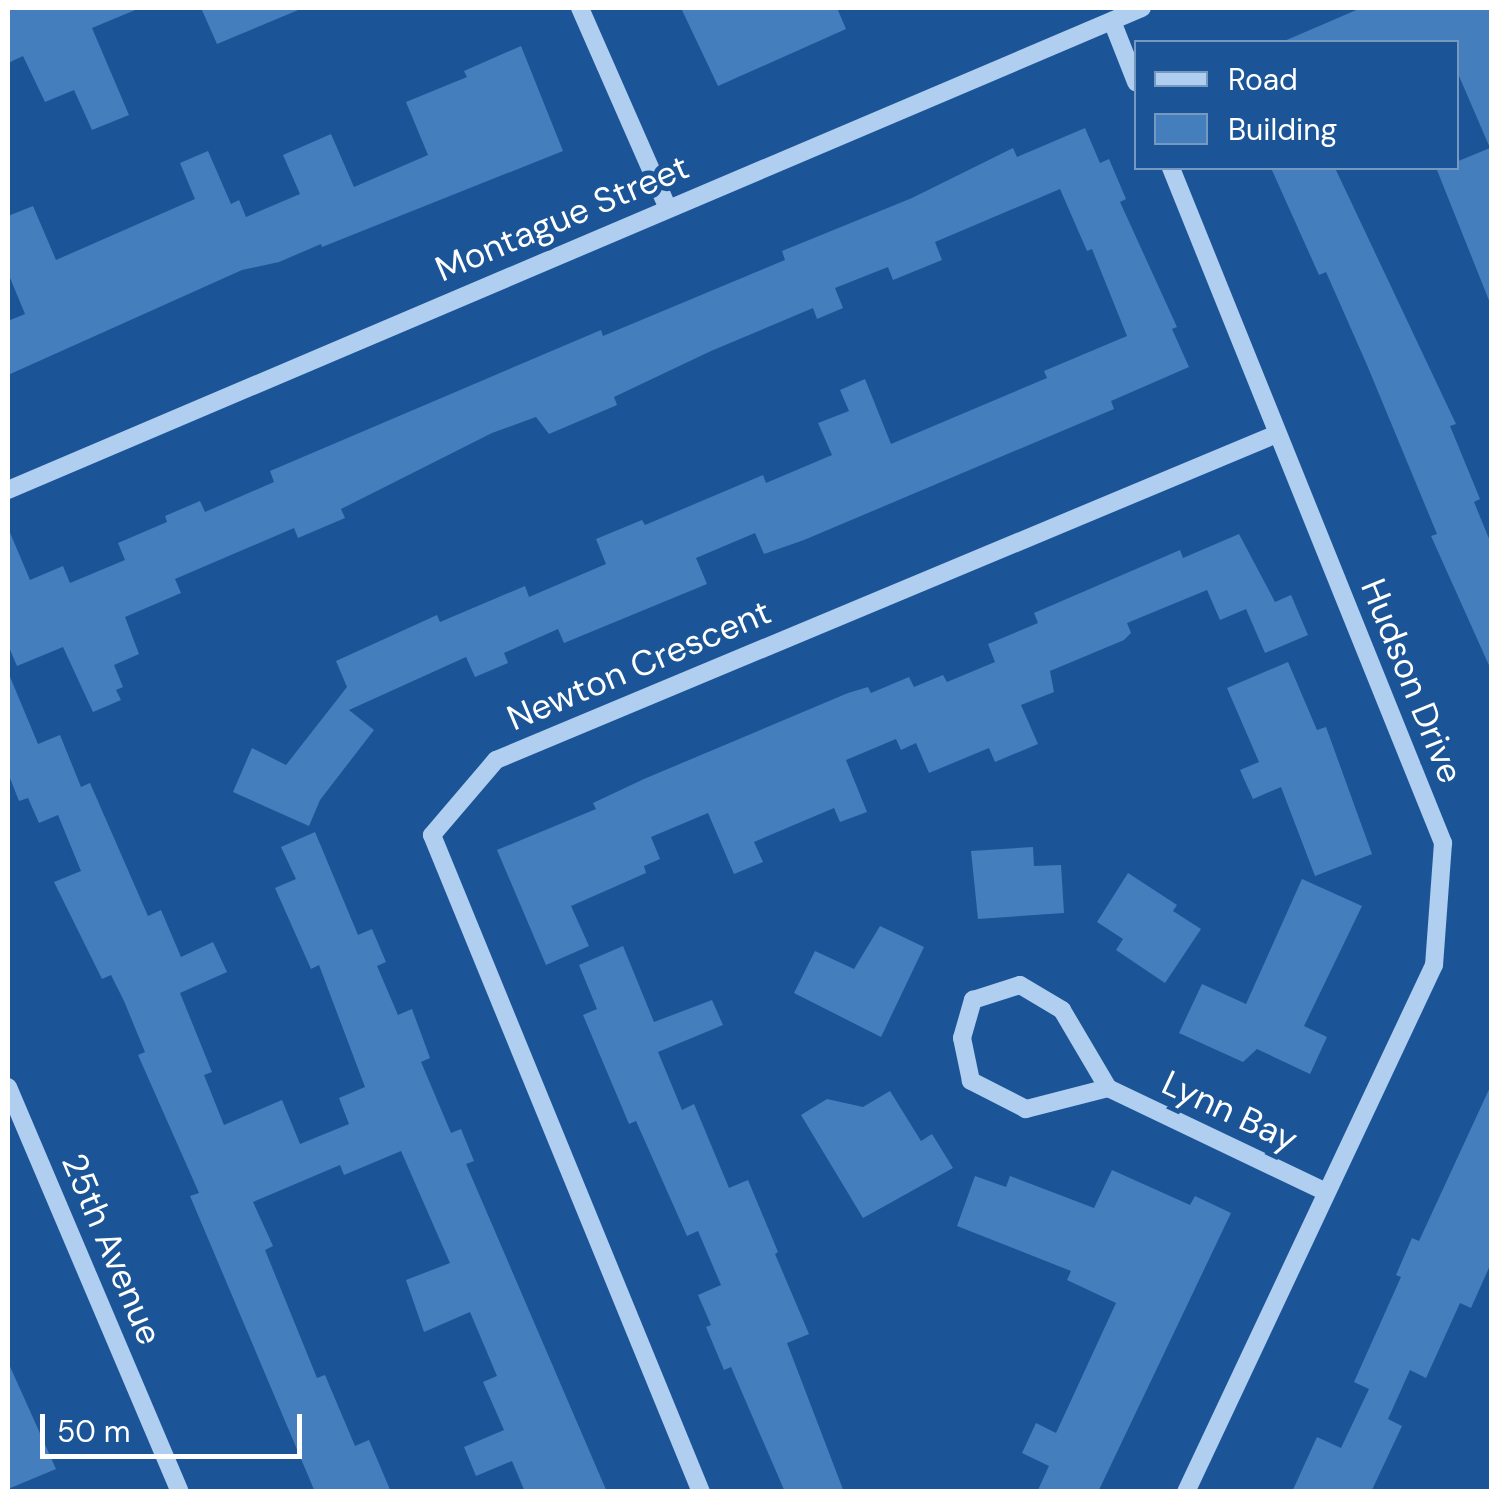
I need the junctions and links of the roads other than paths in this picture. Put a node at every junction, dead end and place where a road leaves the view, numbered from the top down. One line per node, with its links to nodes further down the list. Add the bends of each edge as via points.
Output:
1 (580, 8): 6 (street)
2 (1142, 8): 3 (street, Montague Street)
3 (1112, 21): 4 (street); 6 (street, Montague Street)
4 (1134, 77)
5 (1172, 170): 7 (street, Hudson Drive)
6 (668, 208): 8 (street, Montague Street)
7 (1277, 434): 11 (street, Hudson Drive, via 1443,842 1434,965); 13 (street, Newton Crescent, via 496,760 432,836)
8 (8, 490)
9 (8, 1087): 12 (street, 25th Avenue)
10 (1108, 1088): 10 (street, Lynn Bay, via 1062,1010 1020,985 973,1000 962,1038 971,1081 1026,1110); 11 (street, Lynn Bay)
11 (1324, 1192): 14 (street, Hudson Drive)
12 (180, 1492)
13 (701, 1492)
14 (1186, 1492)

